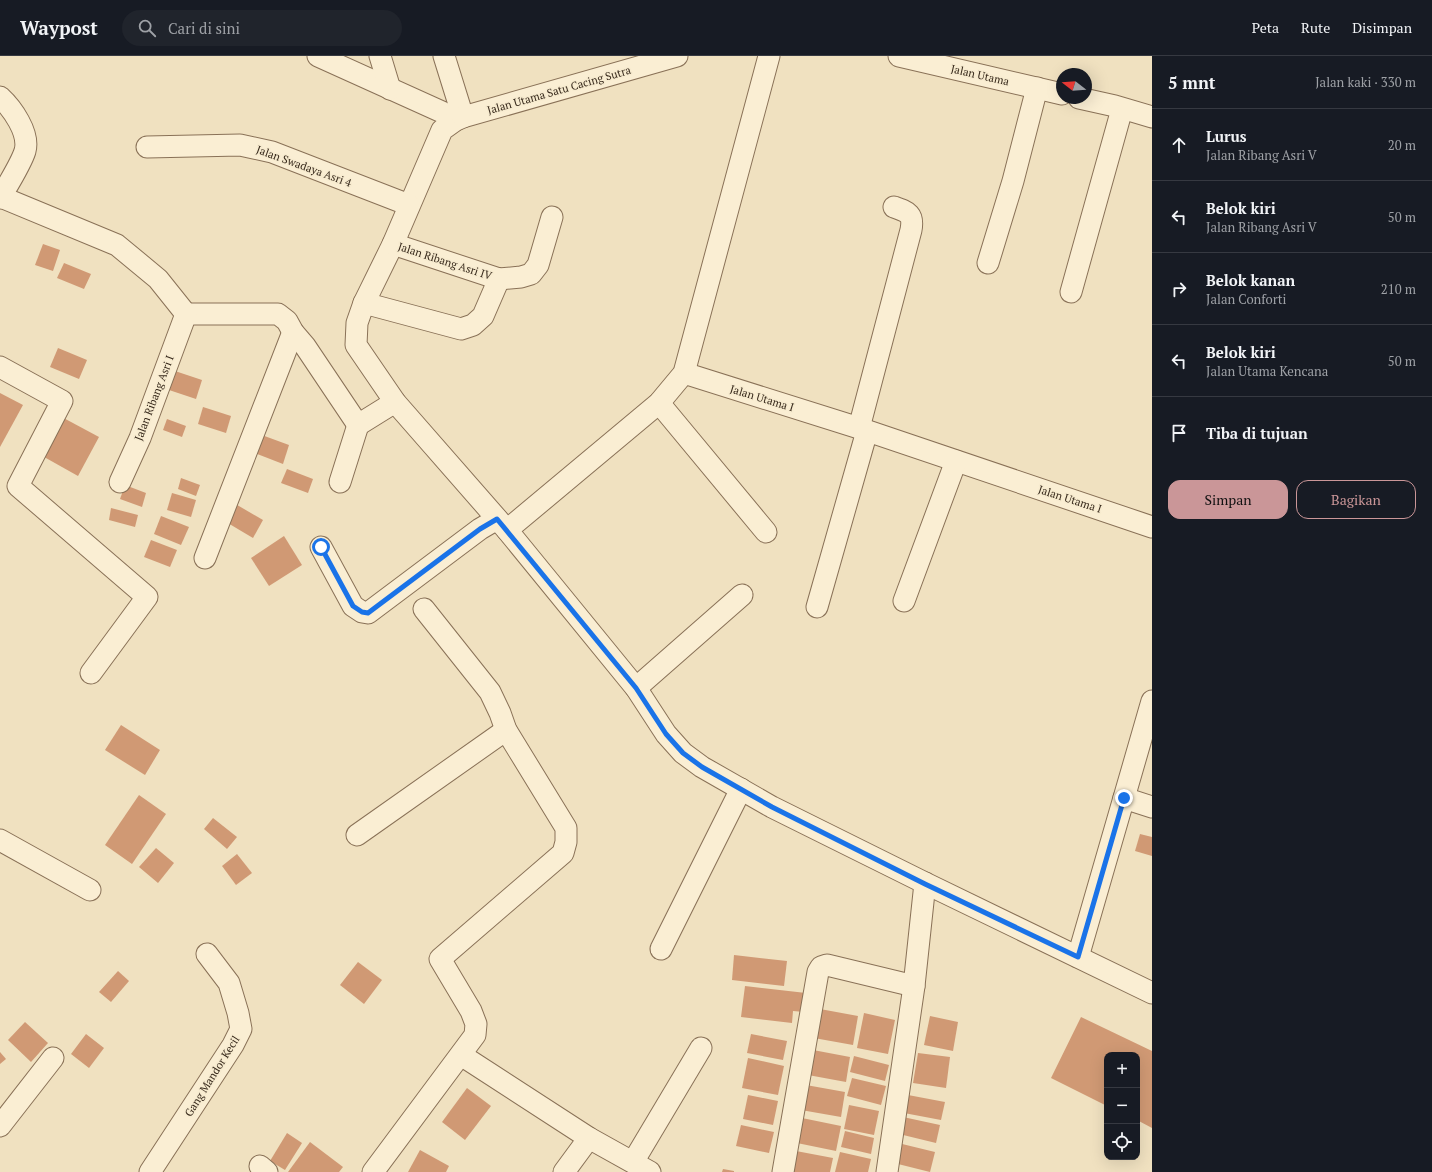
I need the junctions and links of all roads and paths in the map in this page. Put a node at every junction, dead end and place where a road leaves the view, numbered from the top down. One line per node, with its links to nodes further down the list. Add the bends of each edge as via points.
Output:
1 (318, 56): 8 (street)
2 (380, 56): 8 (street)
3 (444, 56): 14 (street)
4 (677, 56): 14 (street, Jalan Utama Satu Cacing Sutra)
5 (769, 56): 28 (street)
6 (899, 56): 7 (street, Jalan Utama)
7 (1037, 88): 9 (street, Jalan Utama); 21 (street)
8 (390, 89): 14 (street)
9 (1056, 93)
10 (0, 97): 16 (street, via 16,116 24,133 25,150)
11 (1092, 101): 12 (street)
12 (1122, 109): 13 (street); 23 (street)
13 (1152, 117)
14 (459, 118): 17 (street, via 442,130)
15 (147, 147): 17 (street, Jalan Swadaya Asri 4, via 255,147)
16 (0, 197): 25 (street, via 117,245 158,279)
17 (409, 204): 20 (street)
18 (894, 207): 32 (street, via 910,215 911,230)
19 (552, 216): 22 (street, via 538,265 531,274)
20 (393, 244): 22 (street, Jalan Ribang Asri IV); 24 (street)
21 (988, 263)
22 (499, 279): 24 (street, Jalan Ribang Asri IV, via 483,316 473,325 461,329)
23 (1071, 292)
24 (364, 303): 29 (street, via 357,324 356,345)
25 (186, 314): 26 (street, via 278,314 287,321); 34 (street, Jalan Ribang Asri I, via 140,438)
26 (294, 332): 31 (street); 40 (street)
27 (0, 367): 45 (street, via 62,401 18,486 148,597)
28 (684, 373): 30 (street); 32 (street, Jalan Utama I)
29 (395, 402): 31 (street); 36 (street)
30 (660, 403): 36 (street); 38 (street)
31 (358, 425): 35 (street)
32 (863, 430): 33 (street, Jalan Utama I); 43 (street)
33 (956, 461): 37 (street, Jalan Utama I); 42 (street)
34 (120, 482)
35 (340, 482)
36 (502, 525): 39 (street, via 480,529 368,613 353,606); 46 (street)
37 (1152, 527)
38 (766, 532)
39 (321, 547)
40 (205, 558)
41 (742, 596): 46 (street)
42 (904, 601)
43 (817, 607)
44 (424, 609): 48 (street, via 490,692)
45 (91, 673)
46 (636, 688): 49 (street, via 666,734 683,753)
47 (1152, 701): 50 (street)
48 (506, 730): 52 (street); 62 (street, via 566,828 566,842 563,853 440,960 471,1011 476,1024 475,1035)
49 (741, 789): 54 (street); 56 (street)
50 (1124, 798): 51 (street); 58 (street)
51 (1152, 807)
52 (357, 835)
53 (3, 846): 55 (street)
54 (925, 884): 58 (street); 59 (street)
55 (90, 890)
56 (661, 949)
57 (207, 954): 67 (street, Gang Mandor Kecil, via 229,983 241,1029)
58 (1078, 957): 60 (street)
59 (914, 986): 70 (street, via 827,965 821,967 818,972); 71 (street)
60 (1152, 993)
61 (701, 1048): 66 (street)
62 (462, 1055): 65 (street); 68 (street)
63 (52, 1058): 64 (street)
64 (0, 1126)
65 (590, 1138): 66 (street); 69 (street)
66 (641, 1167)
67 (150, 1172)
68 (373, 1172)
69 (564, 1172)
70 (782, 1172)
71 (887, 1172)

